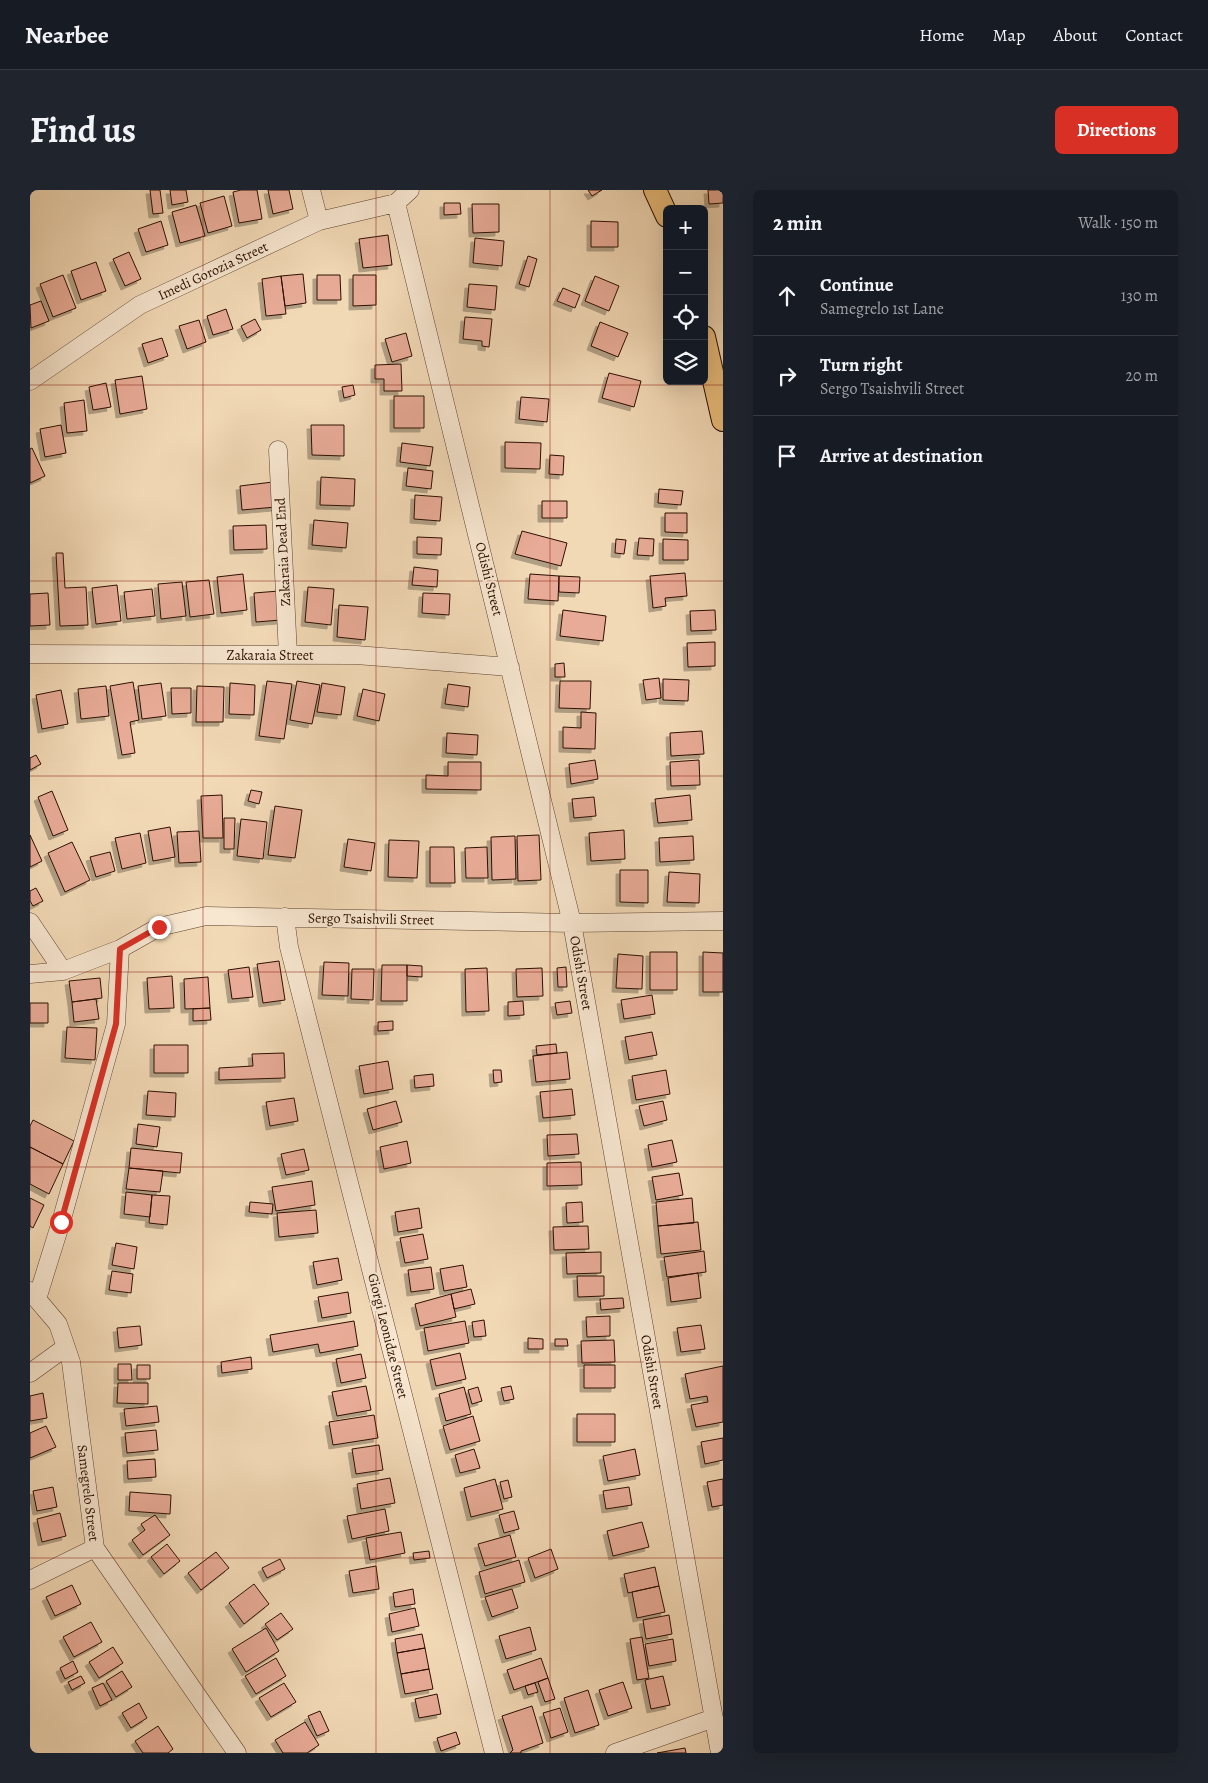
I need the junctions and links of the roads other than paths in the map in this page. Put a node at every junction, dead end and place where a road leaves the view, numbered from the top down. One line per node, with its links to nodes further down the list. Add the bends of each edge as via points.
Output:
1 (311, 190): 6 (street)
2 (410, 190): 4 (street, Imedi Gorozia Street)
3 (655, 190): 5 (main road)
4 (396, 202): 6 (street, Imedi Gorozia Street); 13 (street, Odishi Street)
5 (663, 207)
6 (319, 222): 8 (street, Imedi Gorozia Street, via 140,305)
7 (705, 340): 9 (main road)
8 (30, 381)
9 (723, 420)
10 (278, 450): 12 (street, Zakaraia Dead End)
11 (30, 654): 12 (street, Zakaraia Street)
12 (288, 655): 13 (street, Zakaraia Street, via 356,655)
13 (510, 667): 17 (street, Odishi Street)
14 (285, 917): 17 (street, Sergo Tsaishvili Street); 18 (street, Sergo Tsaishvili Street, via 206,916 159,927); 28 (street, Giorgi Leonidze Street, via 289,947)
15 (723, 920): 17 (street, Sergo Tsaishvili Street)
16 (30, 922): 19 (street)
17 (572, 923): 26 (street, Odishi Street)
18 (120, 949): 19 (street, Sergo Tsaishvili Street); 21 (street, via 116,1024 61,1222)
19 (63, 971): 20 (street, Sergo Tsaishvili Street)
20 (30, 974)
21 (33, 1295): 22 (street, Samegrelo Street, via 58,1324)
22 (66, 1347): 23 (street); 24 (street, Samegrelo Street, via 71,1362)
23 (30, 1374)
24 (95, 1548): 25 (street); 27 (street, Samegrelo Street)
25 (30, 1580)
26 (714, 1718): 29 (street); 30 (street, Odishi Street)
27 (237, 1753)
28 (494, 1753)
29 (615, 1753)
30 (720, 1753)

